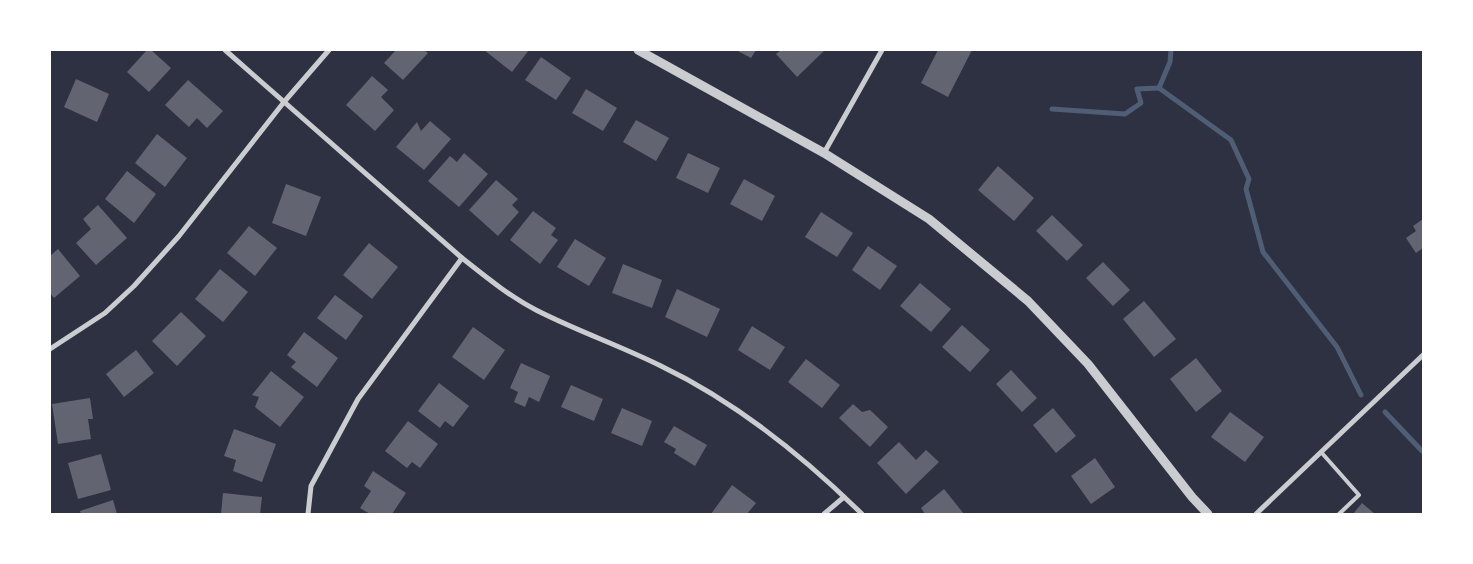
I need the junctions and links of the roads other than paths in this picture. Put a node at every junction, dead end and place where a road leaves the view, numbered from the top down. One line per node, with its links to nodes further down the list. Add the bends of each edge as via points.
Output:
1 (225, 50): 5 (street)
2 (329, 50): 5 (street)
3 (638, 50): 6 (street)
4 (882, 50): 6 (street)
5 (284, 102): 7 (street); 8 (street, via 179,236 134,286 105,313)
6 (824, 153): 15 (street, via 928,219 1028,301 1088,364)
7 (462, 258): 11 (street, via 502,290 536,310 662,366 718,397 782,442); 12 (street, via 358,399 311,486)
8 (50, 349)
9 (1423, 355): 10 (street)
10 (1321, 452): 16 (street); 17 (lane, via 1359,495)
11 (844, 497): 13 (street); 14 (street)
12 (308, 514)
13 (824, 514)
14 (862, 514)
15 (1208, 514)
16 (1256, 514)
17 (1339, 514)

